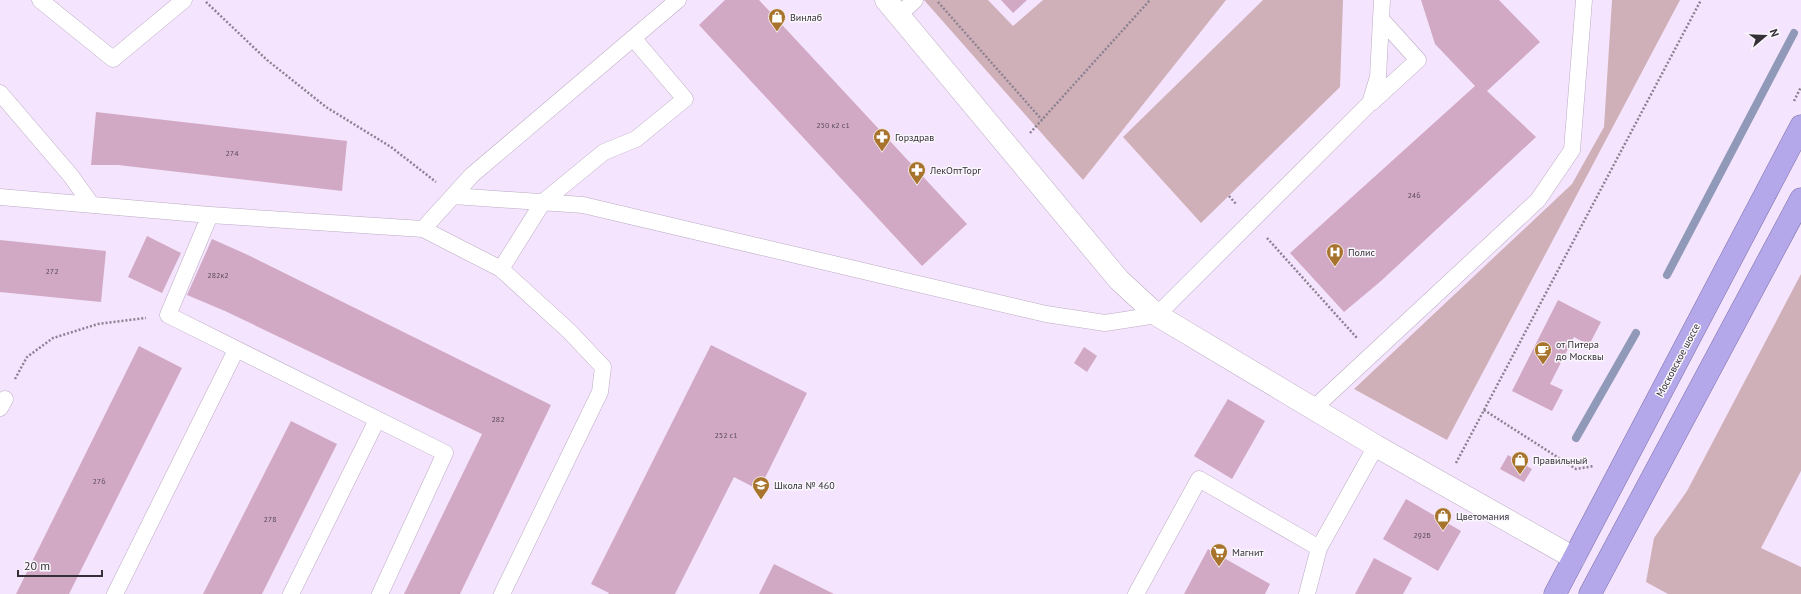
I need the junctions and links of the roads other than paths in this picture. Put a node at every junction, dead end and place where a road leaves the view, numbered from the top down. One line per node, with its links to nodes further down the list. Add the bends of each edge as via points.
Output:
1 (40, 0): 2 (lane, via 113,59)
2 (184, 0)
3 (678, 0): 9 (lane)
4 (915, 0): 7 (lane)
5 (1382, 0): 8 (lane)
6 (1584, 0): 23 (lane, via 1572,150 1538,200)
7 (892, 8): 21 (street, via 1120,280)
8 (1381, 18): 11 (lane, via 1378,77); 11 (lane, via 1418,60)
9 (633, 38): 13 (lane, via 472,175); 16 (lane, via 685,99 636,138 604,152)
10 (0, 93): 17 (lane, via 71,176)
11 (1370, 104): 21 (lane)
12 (1801, 126): 27 (highway, Московское шоссе)
13 (453, 196): 16 (lane); 19 (lane)
14 (0, 197): 17 (lane)
15 (1801, 199): 35 (highway)
16 (543, 202): 20 (lane); 21 (lane, via 583,205 1046,314 1106,323)
17 (91, 204): 18 (lane)
18 (210, 215): 19 (lane); 22 (lane, via 168,315)
19 (423, 229): 20 (lane)
20 (500, 270): 31 (lane, via 569,331 604,367 600,392)
21 (1157, 315): 23 (street)
22 (236, 350): 24 (lane); 28 (lane)
23 (1313, 409): 25 (street)
24 (377, 420): 29 (lane); 30 (lane, via 444,454)
25 (1376, 446): 26 (lane); 27 (street)
26 (1319, 548): 32 (lane, via 1199,479); 33 (lane)
27 (1574, 558): 34 (highway, Московское шоссе)
28 (115, 594)
29 (291, 594)
30 (380, 594)
31 (502, 594)
32 (1136, 594)
33 (1307, 594)
34 (1555, 594)
35 (1590, 594)

